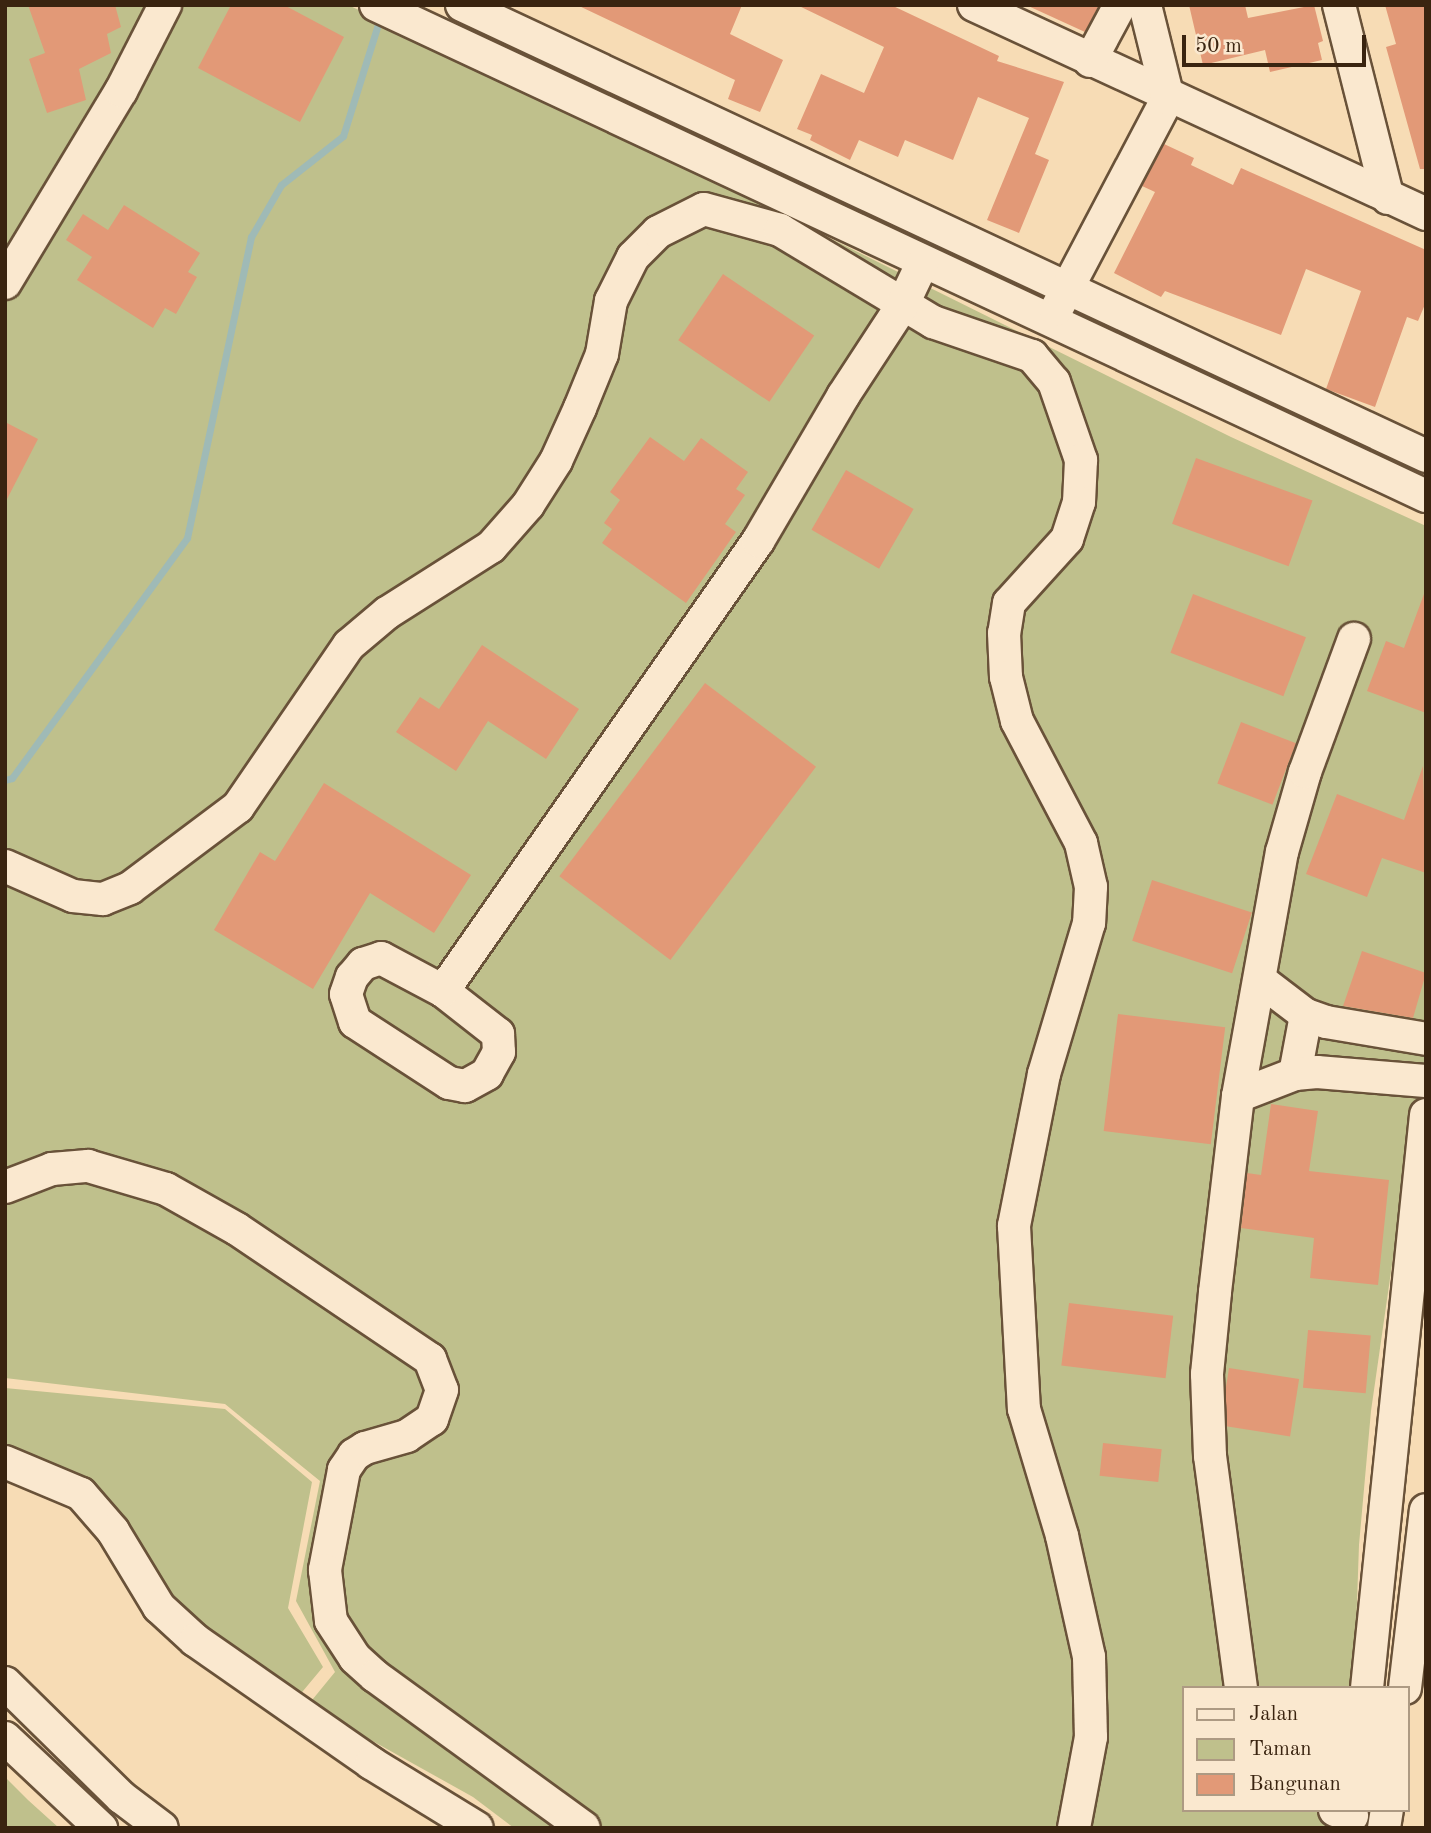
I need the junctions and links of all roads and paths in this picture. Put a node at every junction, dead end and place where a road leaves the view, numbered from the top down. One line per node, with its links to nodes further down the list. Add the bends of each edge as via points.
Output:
1 (165, 5): 13 (street, via 121,91)
2 (376, 5): 12 (street)
3 (463, 5): 14 (street)
4 (974, 5): 8 (street)
5 (1120, 5): 8 (street)
6 (1146, 5): 9 (street)
7 (1339, 5): 10 (street)
8 (1090, 61): 9 (street)
9 (1168, 97): 10 (street); 14 (street)
10 (1388, 198): 11 (street)
11 (1426, 214)
12 (922, 264): 15 (street); 16 (street)
13 (5, 283)
14 (1067, 290): 16 (street); 17 (street)
15 (902, 306): 20 (street, via 780,230 743,217 704,209 658,232 634,257 611,301 602,354 556,461 528,505 491,547 387,613 349,645 238,807 130,887 103,899 73,896); 22 (street, via 758,541); 42 (street, via 933,322 1032,356 1054,382 1081,460 1079,502 1067,539 1009,603 1004,633 1006,677 1017,721 1081,843 1091,887 1089,923 1044,1074 1014,1226 1024,1409 1062,1536 1089,1657 1091,1737)
16 (1051, 319): 18 (street)
17 (1426, 456)
18 (1426, 496)
19 (1354, 639): 21 (street, via 1305,772 1282,852)
20 (5, 866)
21 (1261, 980): 23 (street); 27 (street)
22 (443, 991): 22 (street, via 381,958 356,971 346,994 347,1005 363,1030 429,1074 465,1086 491,1069 500,1039 485,1019)
23 (1306, 1015): 24 (street); 25 (street)
24 (1426, 1039)
25 (1295, 1074): 26 (street); 27 (street)
26 (1426, 1081)
27 (1238, 1096): 34 (street, via 1207,1374 1216,1523)
28 (1426, 1115): 35 (street)
29 (5, 1187): 41 (street, via 52,1169 88,1166 166,1189 237,1229 430,1359 442,1390 432,1419 407,1436 365,1448 344,1471 325,1570 327,1602 337,1634 355,1658)
30 (5, 1462): 40 (street, via 81,1494 113,1531 159,1608 195,1640 371,1763)
31 (1426, 1510): 32 (street)
32 (1419, 1645): 36 (street)
33 (5, 1684): 39 (street, via 121,1797)
34 (1241, 1686)
35 (1367, 1686)
36 (1406, 1686)
37 (5, 1738): 38 (street)
38 (101, 1828)
39 (162, 1828)
40 (477, 1828)
41 (584, 1828)
42 (1074, 1828)

